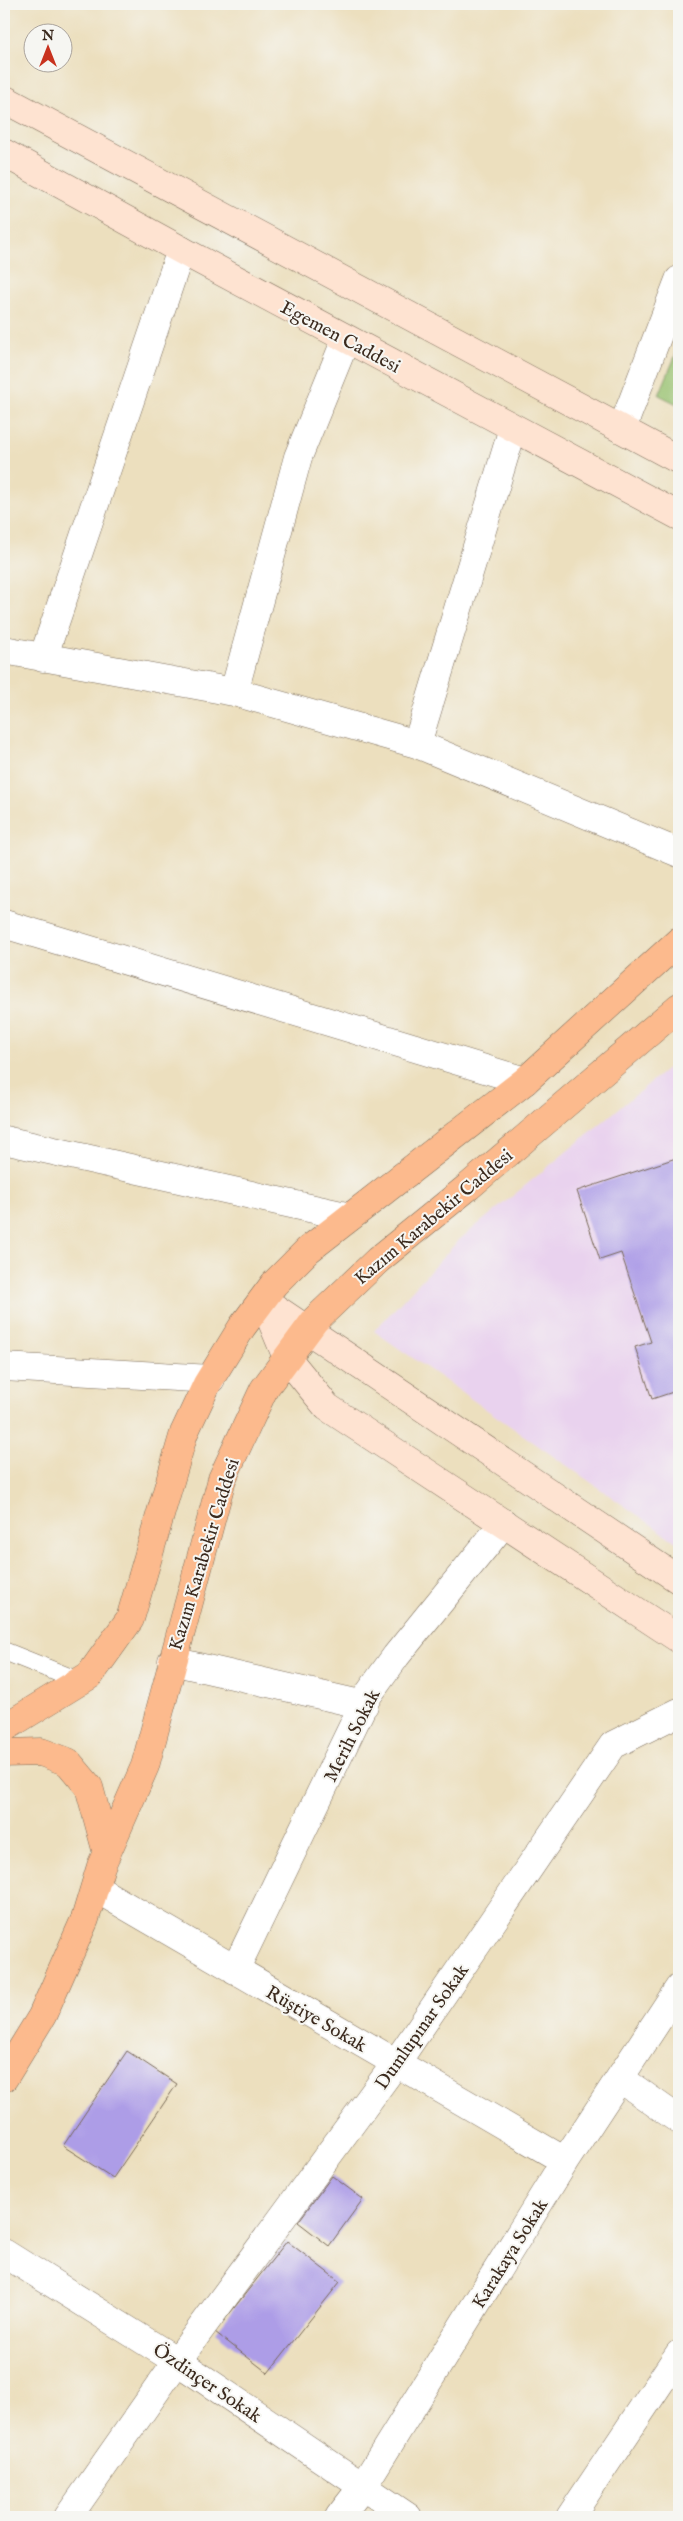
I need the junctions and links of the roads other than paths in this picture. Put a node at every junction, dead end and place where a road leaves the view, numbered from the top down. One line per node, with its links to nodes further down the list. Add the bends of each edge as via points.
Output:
1 (4, 99): 7 (street)
2 (4, 153): 3 (street, Egemen Caddesi)
3 (180, 250): 5 (street, Egemen Caddesi); 11 (street)
4 (679, 280): 7 (street)
5 (346, 339): 6 (street, Egemen Caddesi); 12 (street, via 298,457)
6 (513, 428): 9 (street, Egemen Caddesi); 13 (street)
7 (622, 430): 8 (street)
8 (679, 460)
9 (679, 516)
10 (4, 650): 11 (street)
11 (43, 658): 12 (street)
12 (234, 692): 13 (street)
13 (417, 744): 14 (street)
14 (679, 853)
15 (4, 924): 18 (street)
16 (679, 941): 18 (main road)
17 (679, 1008): 22 (main road, Kazım Karabekir Caddesi, via 378,1260)
18 (525, 1081): 20 (main road)
19 (4, 1140): 20 (street)
20 (350, 1217): 21 (main road, via 308,1250 274,1284)
21 (263, 1300): 22 (street); 23 (street); 25 (main road, via 242,1327)
22 (308, 1330): 23 (main road, Kazım Karabekir Caddesi); 27 (street)
23 (286, 1358): 26 (street, via 327,1407); 30 (main road, Kazım Karabekir Caddesi, via 264,1389 222,1479)
24 (4, 1367): 25 (street)
25 (211, 1379): 31 (main road, via 184,1433 130,1620 90,1674)
26 (504, 1523): 28 (street); 32 (street, Merih Sokak, via 396,1656)
27 (679, 1580)
28 (679, 1639)
29 (4, 1651): 31 (lane)
30 (172, 1661): 32 (street); 36 (main road, Kazım Karabekir Caddesi, via 145,1766)
31 (79, 1682): 34 (main road)
32 (364, 1705): 38 (street, Merih Sokak)
33 (679, 1712): 40 (street, Dumlupınar Sokak, via 613,1745)
34 (4, 1728)
35 (4, 1753): 36 (main road, via 41,1752 68,1762 89,1787)
36 (107, 1854): 37 (main road, Kazım Karabekir Caddesi)
37 (94, 1888): 38 (street, Rüştiye Sokak); 41 (main road, Kazım Karabekir Caddesi, via 42,2016)
38 (236, 1970): 40 (street, Rüştiye Sokak)
39 (679, 1988): 42 (street, Karakaya Sokak)
40 (396, 2063): 44 (street, Rüştiye Sokak); 47 (street, Dumlupınar Sokak)
41 (4, 2078)
42 (621, 2079): 43 (street); 44 (street, Karakaya Sokak)
43 (679, 2120)
44 (566, 2161): 48 (street, Karakaya Sokak)
45 (4, 2253): 47 (street, Özdinçer Sokak)
46 (679, 2354): 52 (street)
47 (177, 2361): 48 (street, Özdinçer Sokak); 49 (street, Dumlupınar Sokak)
48 (363, 2486): 50 (street, Karakaya Sokak); 51 (street, Özdinçer Sokak)
49 (68, 2517)
50 (339, 2517)
51 (408, 2517)
52 (570, 2517)

